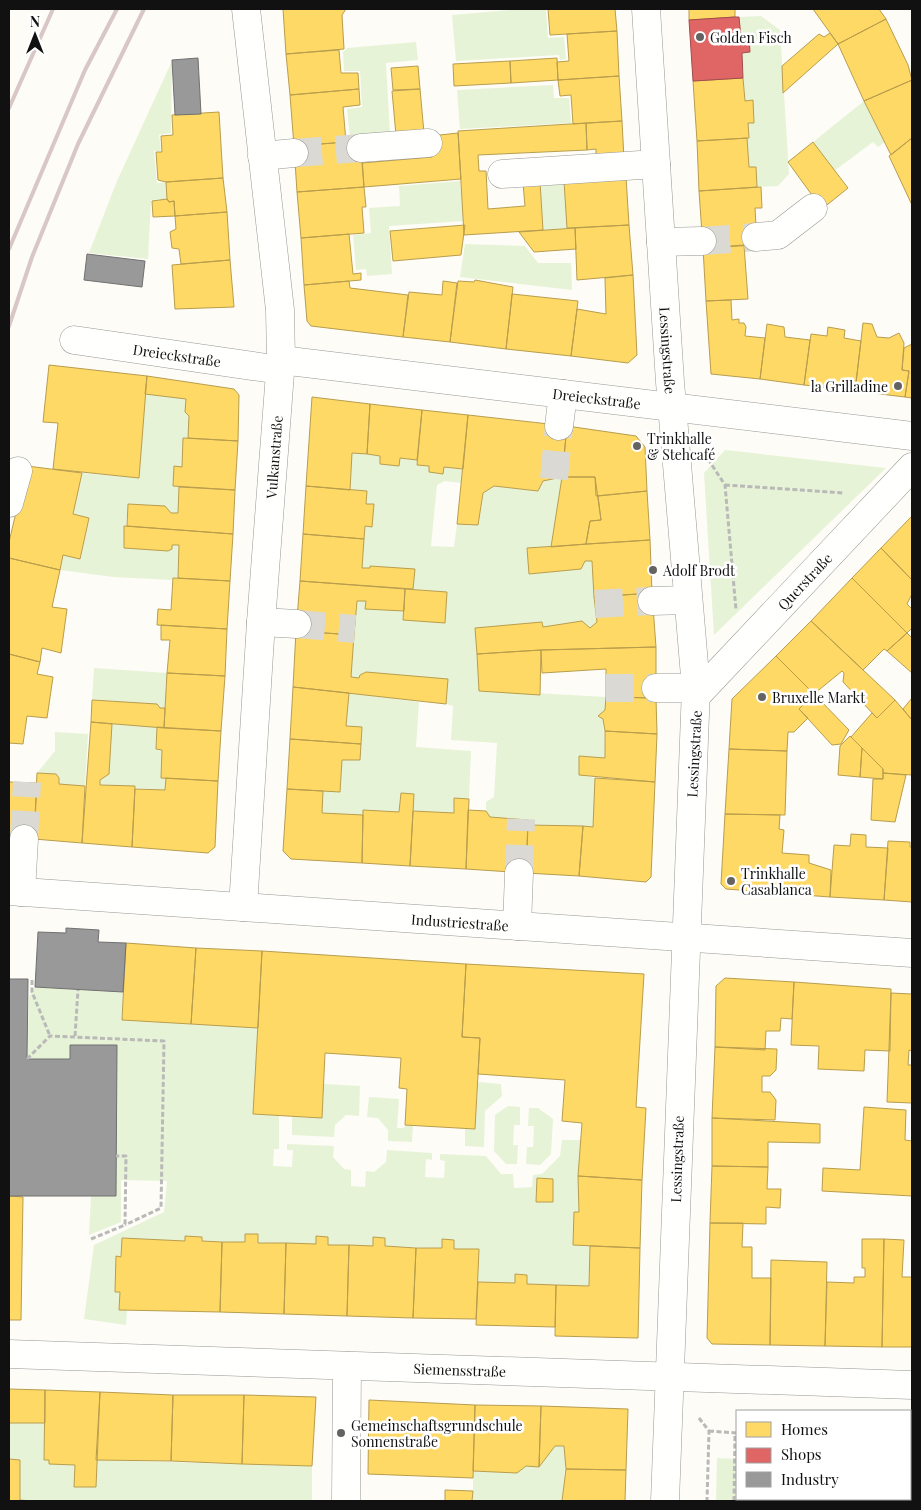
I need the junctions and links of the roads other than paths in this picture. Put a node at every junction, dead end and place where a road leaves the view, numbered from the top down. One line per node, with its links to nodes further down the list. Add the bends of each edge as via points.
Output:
1 (246, 9): 6 (street, Vulkanstraße)
2 (646, 9): 7 (street, Lessingstraße)
3 (428, 143): 4 (street)
4 (361, 148)
5 (294, 153): 6 (street)
6 (262, 156): 14 (street, Vulkanstraße, via 280,310)
7 (656, 164): 8 (street); 12 (street, Lessingstraße)
8 (502, 174)
9 (813, 208): 10 (street, via 778,235)
10 (756, 236)
11 (702, 241): 12 (street)
12 (662, 242): 16 (street, Lessingstraße)
13 (74, 340): 14 (street, Dreieckstraße)
14 (281, 365): 15 (street, Dreieckstraße); 24 (street, Vulkanstraße)
15 (563, 394): 16 (street, Dreieckstraße); 17 (street)
16 (673, 407): 18 (street, Dreieckstraße); 22 (street, Lessingstraße)
17 (559, 426)
18 (912, 436)
19 (912, 467): 27 (street, Querstraße, via 739,651)
20 (18, 471): 21 (street)
21 (9, 503)
22 (687, 600): 23 (street); 27 (street, Lessingstraße)
23 (652, 601)
24 (261, 622): 25 (street); 31 (street, Vulkanstraße)
25 (297, 624)
26 (656, 688): 27 (street)
27 (696, 692): 33 (street, Lessingstraße)
28 (24, 839): 30 (street)
29 (519, 873): 32 (street)
30 (15, 892): 31 (street, Industriestraße)
31 (243, 907): 32 (street, Industriestraße)
32 (517, 926): 33 (street, Industriestraße)
33 (686, 938): 34 (street, Industriestraße); 37 (street, Lessingstraße)
34 (912, 953)
35 (9, 1354): 36 (street, Siemensstraße)
36 (347, 1366): 37 (street, Siemensstraße); 39 (street)
37 (669, 1376): 38 (street, Siemensstraße); 40 (street, Lessingstraße)
38 (912, 1386)
39 (346, 1501)
40 (665, 1501)

